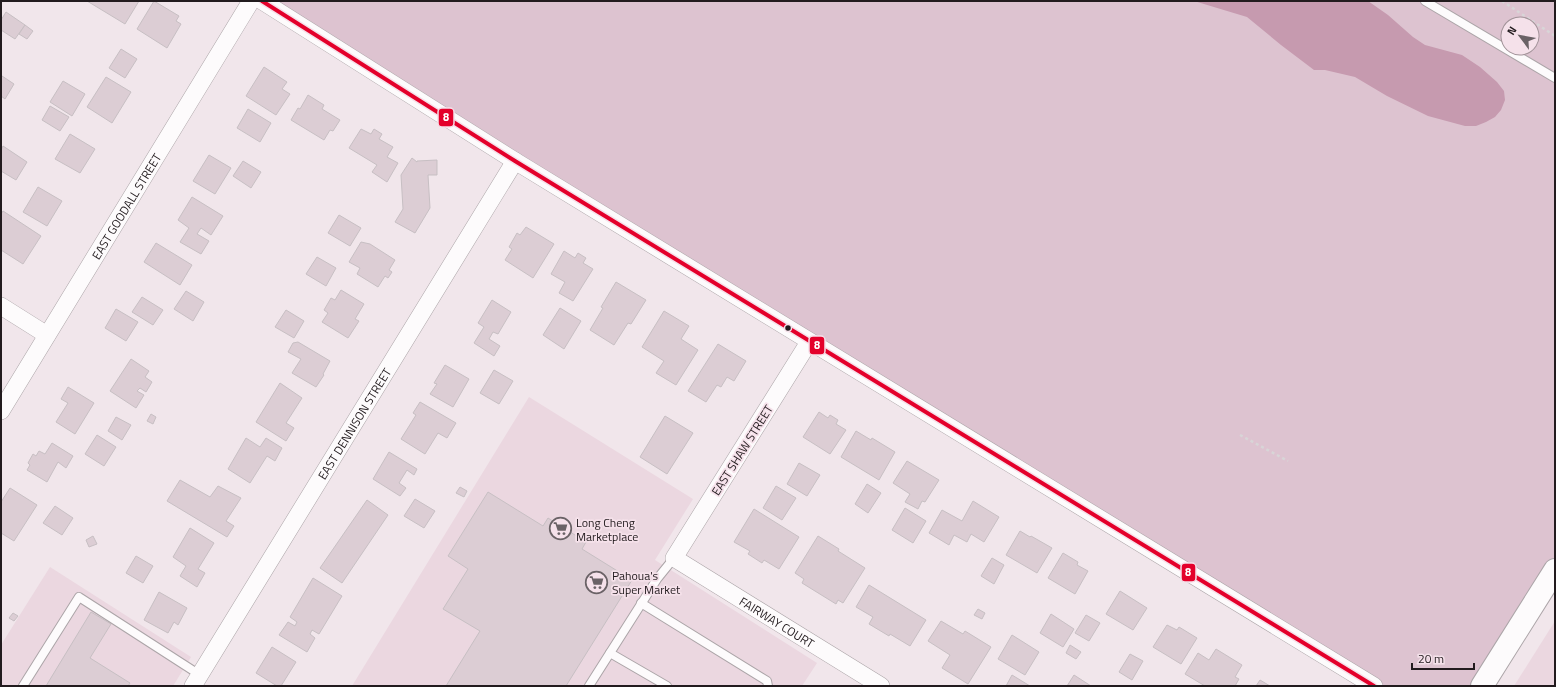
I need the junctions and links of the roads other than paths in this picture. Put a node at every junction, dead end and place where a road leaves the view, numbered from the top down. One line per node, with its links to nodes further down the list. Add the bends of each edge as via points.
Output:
1 (251, 1): 7 (street, EAST GOODALL STREET)
2 (262, 1): 5 (street)
3 (1425, 1): 4 (lane)
4 (1555, 78)
5 (515, 161): 8 (street); 14 (street, EAST DENNISON STREET)
6 (1, 306): 7 (street)
7 (48, 335): 9 (street, EAST GOODALL STREET)
8 (809, 342): 10 (street, EAST SHAW STREET); 20 (street)
9 (1, 411)
10 (674, 558): 12 (lane); 19 (street, FAIRWAY COURT)
11 (1555, 570): 21 (main road)
12 (642, 603): 13 (lane); 18 (lane, via 767,681)
13 (610, 653): 16 (lane); 17 (lane)
14 (196, 680): 15 (lane, via 79,597)
15 (23, 686)
16 (589, 686)
17 (667, 686)
18 (768, 686)
19 (881, 686)
20 (1374, 686)
21 (1482, 686)

